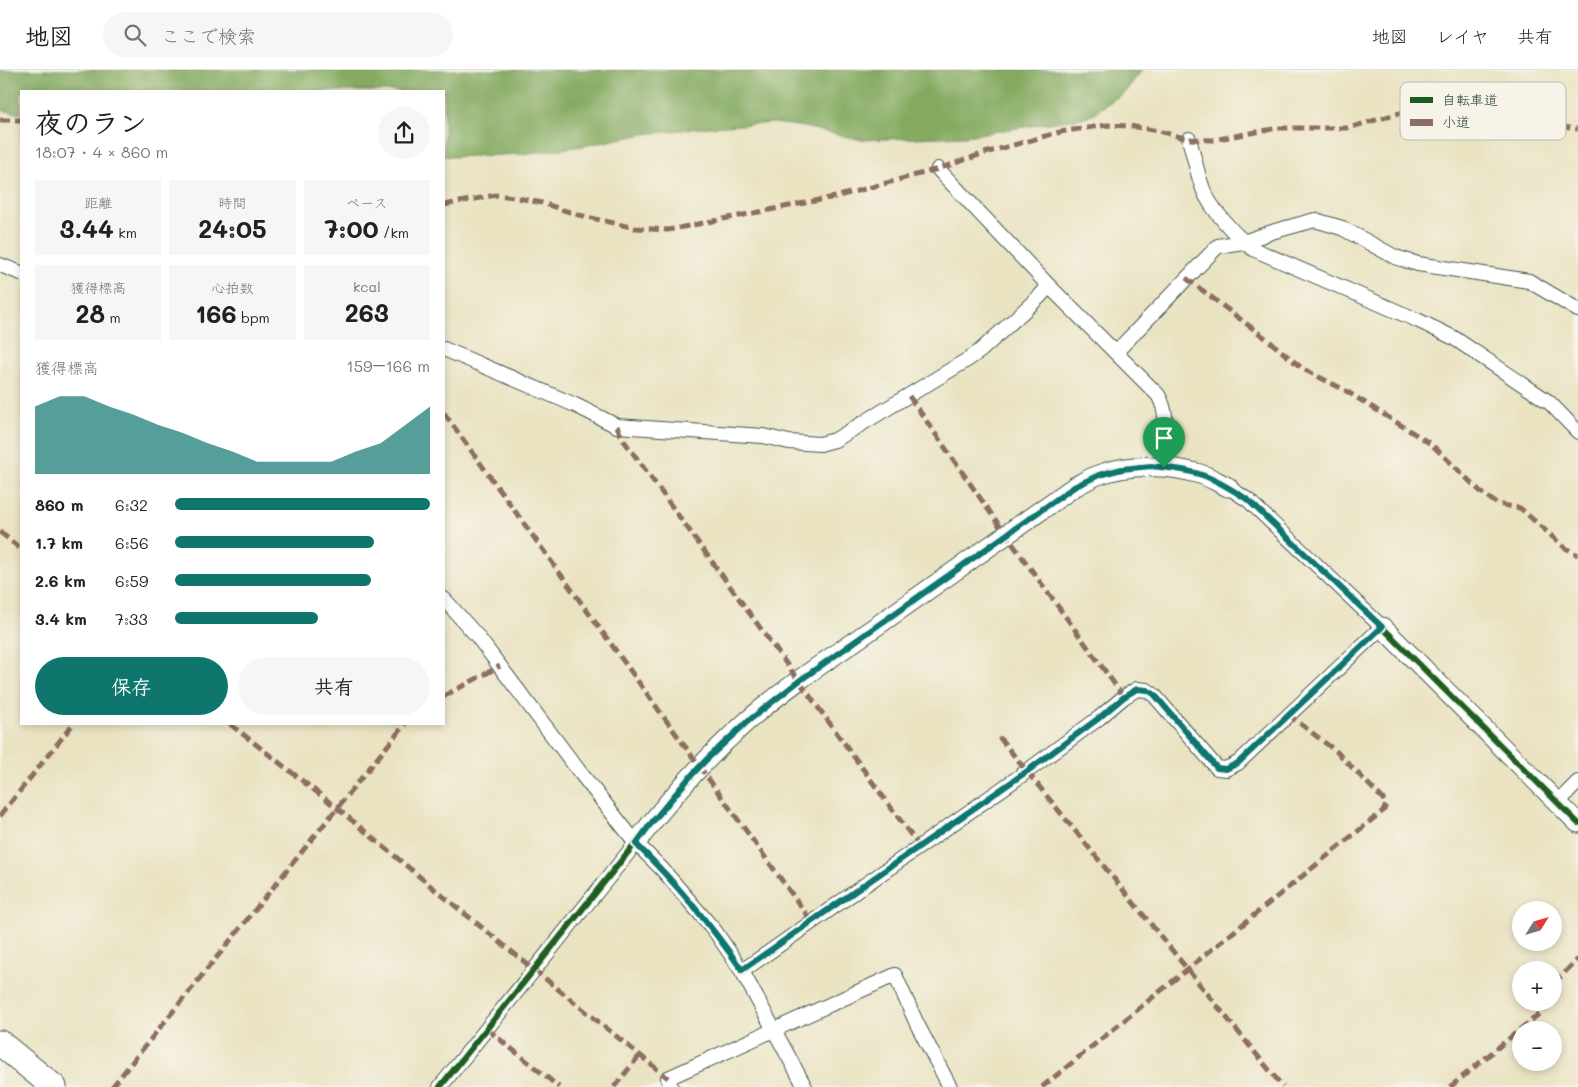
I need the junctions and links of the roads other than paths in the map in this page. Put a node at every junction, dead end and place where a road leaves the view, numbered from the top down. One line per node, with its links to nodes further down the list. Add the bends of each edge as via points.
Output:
1 (1190, 140): 3 (street, via 1203,190 1217,213)
2 (938, 169): 6 (street)
3 (1243, 242): 7 (street, via 1315,220 1342,228 1394,257 1418,264 1529,281); 9 (street, via 1218,246); 10 (street, via 1252,249 1454,338)
4 (0, 265): 5 (street)
5 (20, 273)
6 (1049, 286): 8 (street, via 967,360 835,440 820,444 763,436 616,426 575,405); 9 (street)
7 (1578, 310)
8 (445, 350)
9 (1116, 352): 11 (street, via 1164,405)
10 (1576, 424)
11 (1164, 468): 12 (street, via 1202,475); 18 (street, via 1122,469 1074,487 799,681 707,759)
12 (1228, 487): 14 (street, via 1248,500)
13 (445, 599): 18 (street, via 477,636)
14 (1382, 627): 16 (street); 19 (street, via 1238,763 1226,769 1217,768 1154,694 1137,689 1026,772)
15 (1578, 782): 16 (street)
16 (1558, 802): 17 (street)
17 (1578, 823)
18 (636, 844): 19 (street, via 662,869 715,932); 23 (street)
19 (742, 970): 20 (street)
20 (774, 1030): 24 (street, via 668,1078); 25 (street); 26 (street, via 896,975)
21 (0, 1043): 22 (highway)
22 (54, 1087)
23 (440, 1087)
24 (671, 1087)
25 (805, 1087)
26 (950, 1087)

